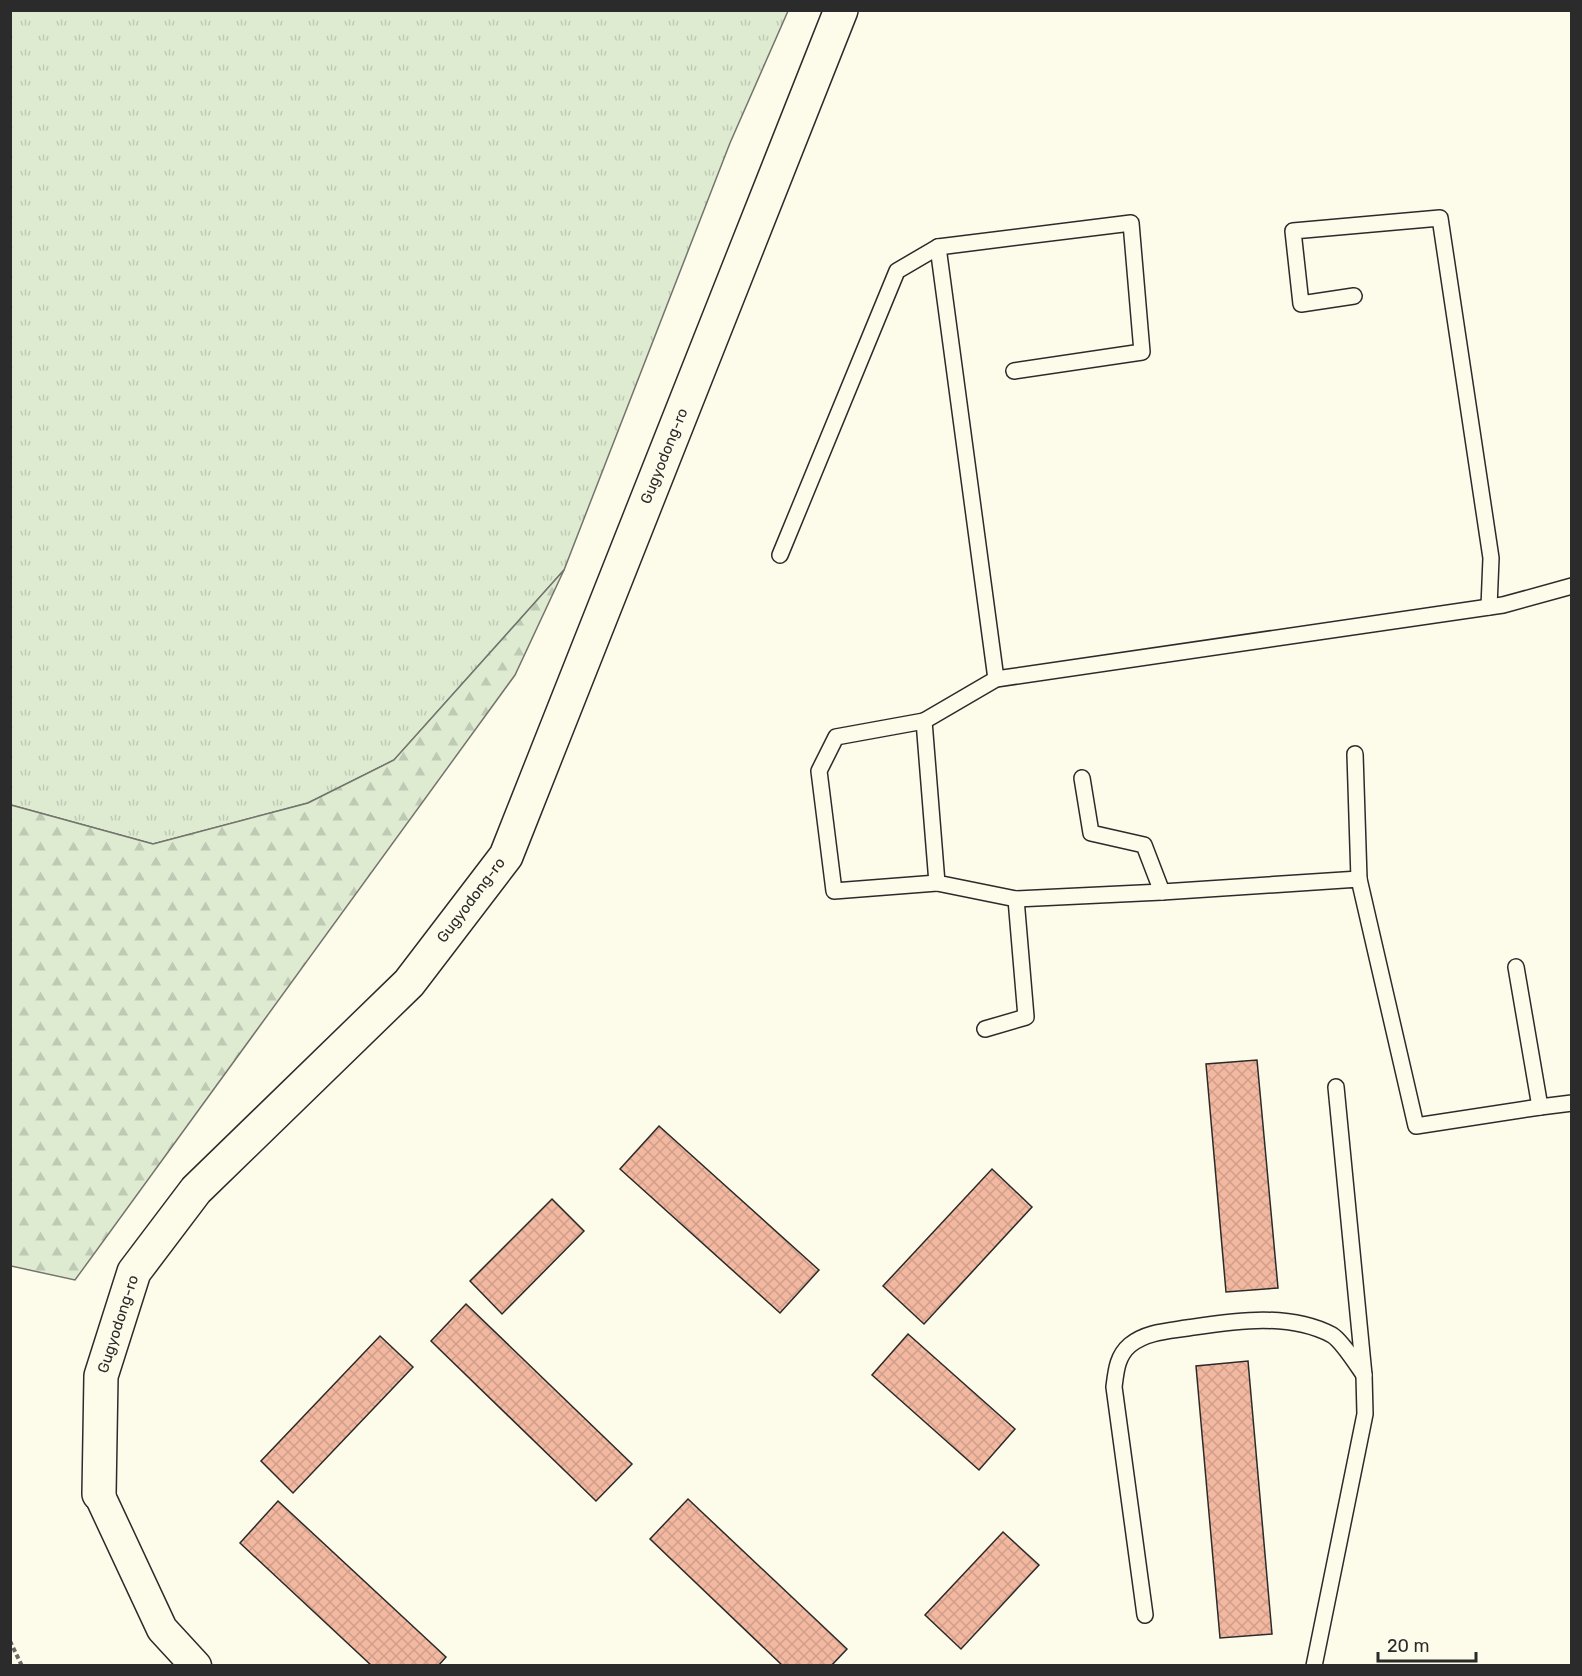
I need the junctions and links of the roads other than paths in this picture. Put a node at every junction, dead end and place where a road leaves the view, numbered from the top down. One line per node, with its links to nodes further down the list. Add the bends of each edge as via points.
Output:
1 (842, 10): 22 (street, Gugyodong-ro, via 506,856 409,983 196,1190 134,1272 101,1376)
2 (938, 247): 4 (lane, via 1131,223 1142,352); 5 (lane, via 897,271); 8 (lane)
3 (1354, 296): 7 (lane, via 1302,304 1293,231 1440,218 1491,558)
4 (1014, 371)
5 (780, 555)
6 (1572, 586): 7 (lane)
7 (1489, 607): 8 (lane)
8 (996, 679): 9 (lane)
9 (924, 721): 13 (lane); 13 (lane, via 836,737 819,771 834,891)
10 (1355, 754): 12 (lane)
11 (1082, 778): 14 (lane, via 1092,832 1144,845)
12 (1359, 879): 14 (lane); 20 (lane, via 1416,1126)
13 (937, 883): 15 (lane)
14 (1161, 892): 15 (lane)
15 (1016, 899): 17 (lane, via 1026,1017)
16 (1516, 967): 20 (lane)
17 (985, 1029)
18 (1336, 1087): 21 (lane)
19 (1572, 1103): 20 (lane)
20 (1540, 1107)
21 (1364, 1375): 23 (lane, via 1335,1336 1287,1322 1225,1322 1151,1334 1130,1345 1117,1362 1114,1387); 25 (lane, via 1365,1414)
22 (99, 1494): 24 (street, Gugyodong-ro, via 162,1629)
23 (1145, 1615)
24 (196, 1665)
25 (1314, 1665)

